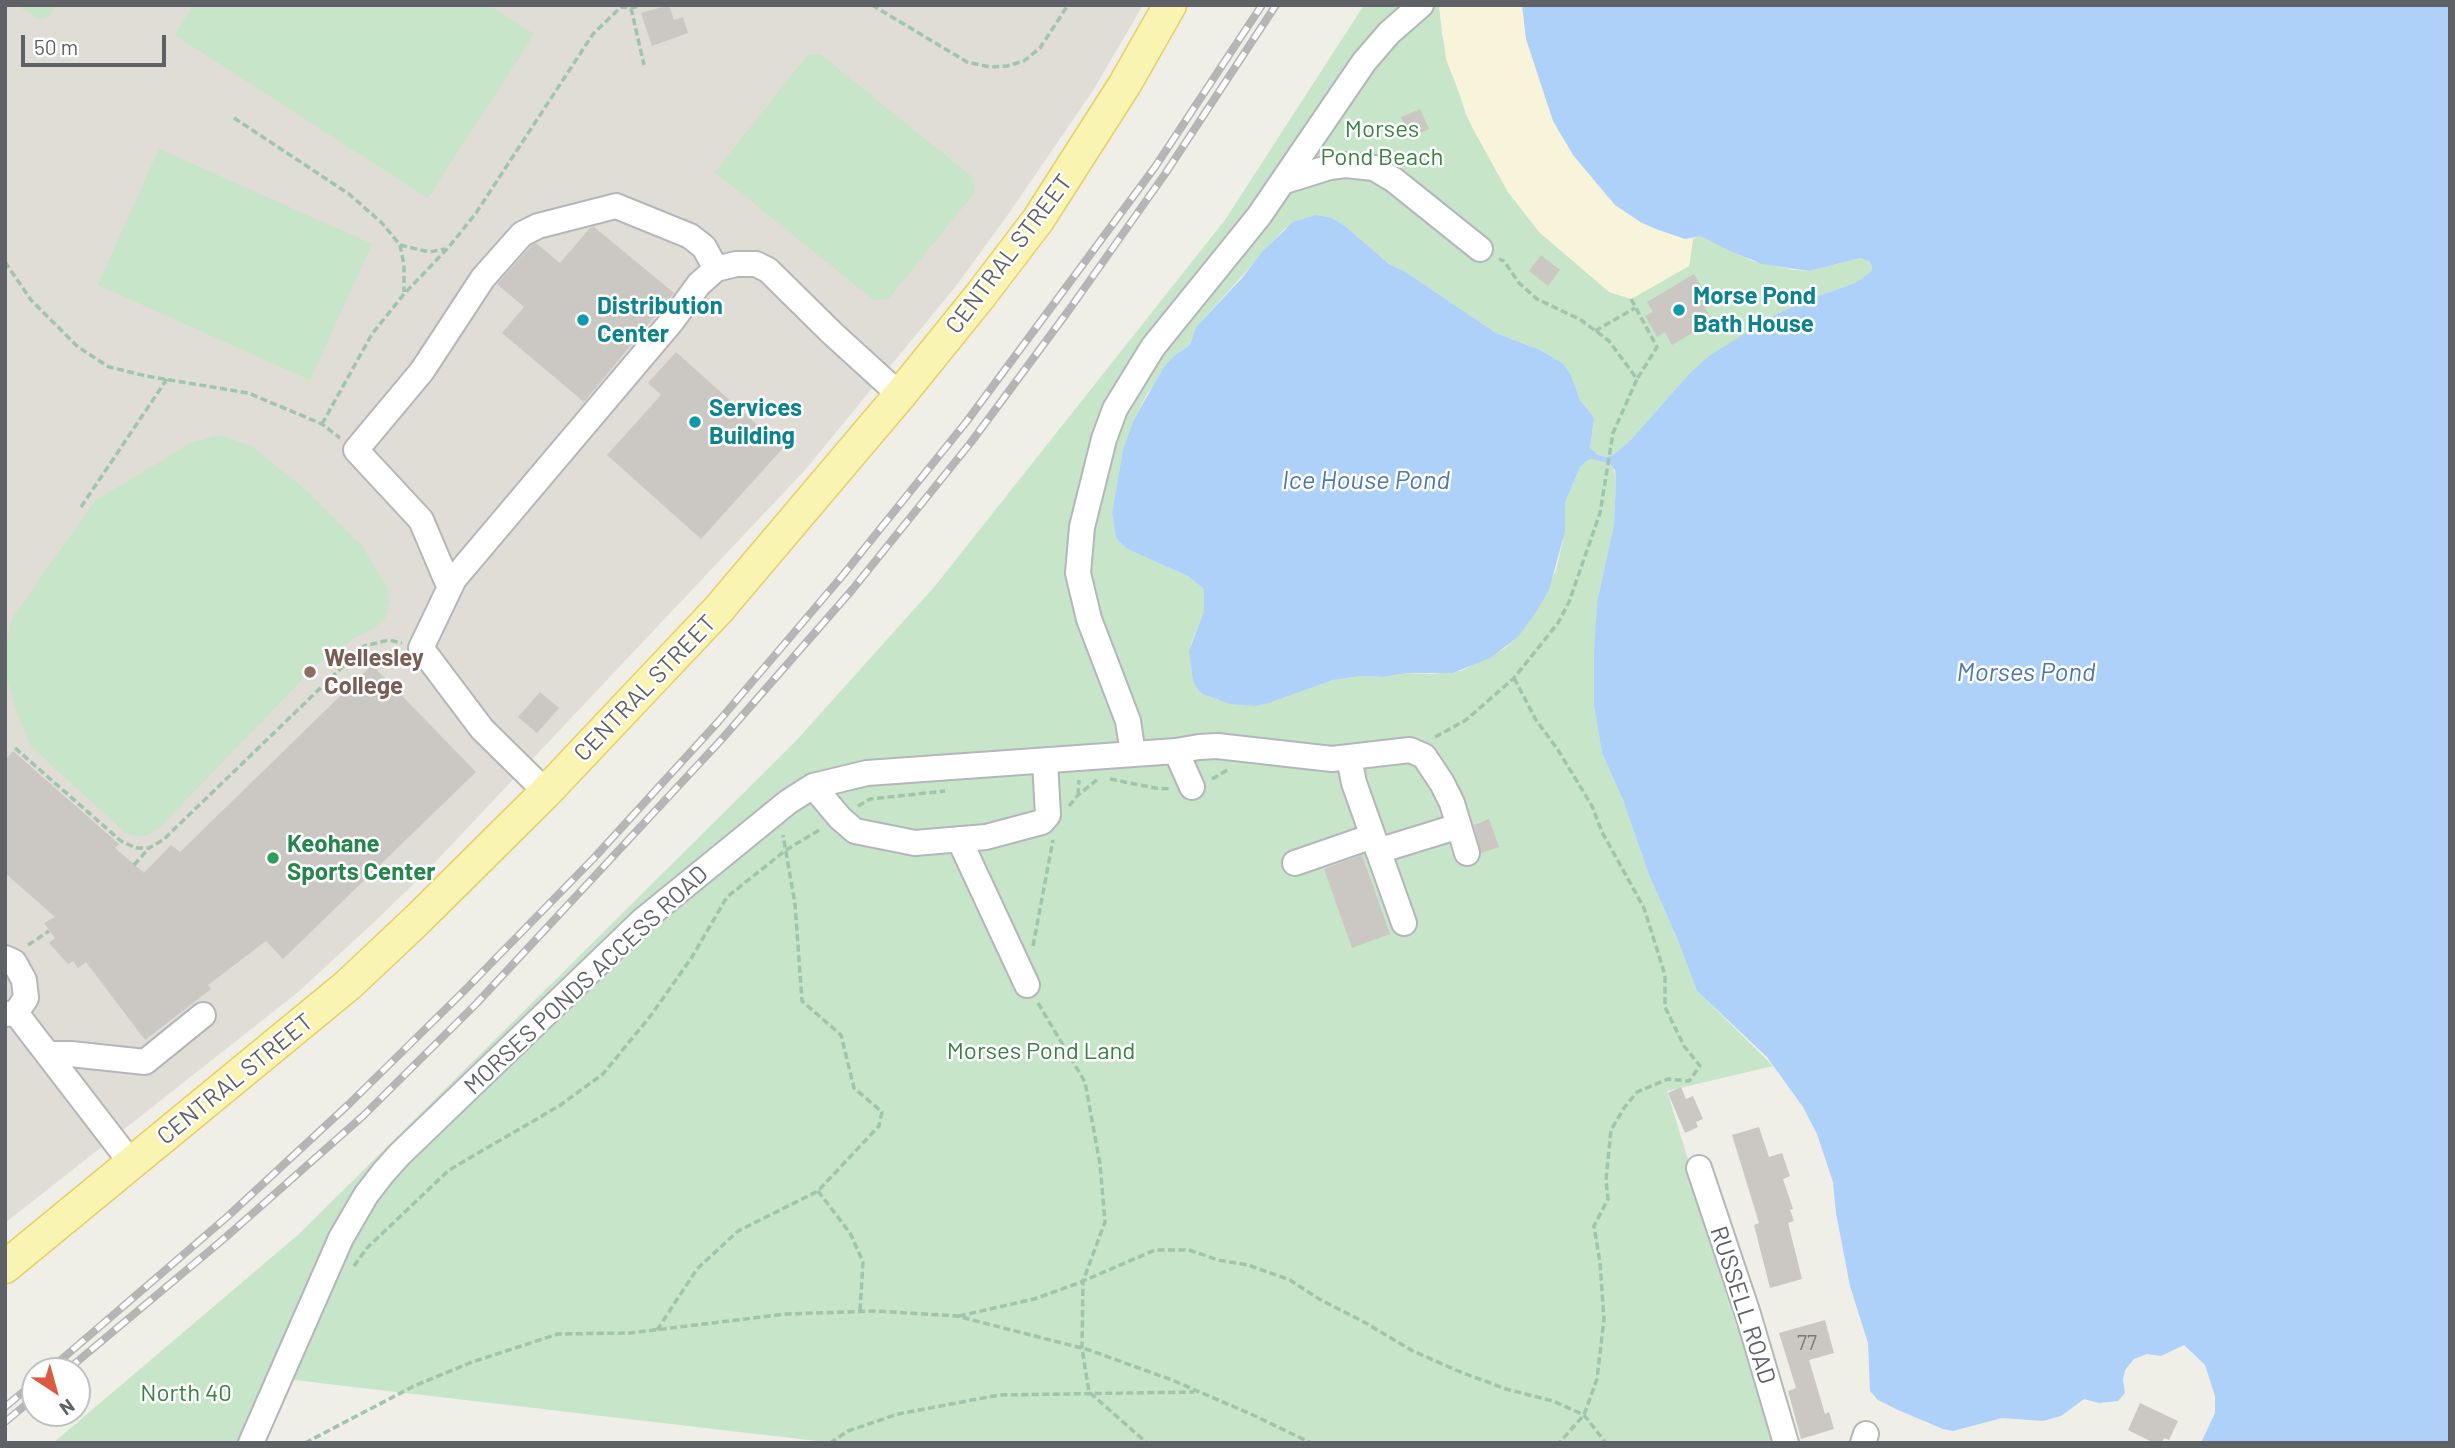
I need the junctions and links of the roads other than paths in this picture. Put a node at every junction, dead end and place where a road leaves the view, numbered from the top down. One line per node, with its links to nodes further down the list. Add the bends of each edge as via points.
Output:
1 (1170, 5): 6 (main road, CENTRAL STREET, via 1038,220)
2 (1420, 5): 3 (street, via 1364,62)
3 (1285, 181): 4 (street, via 1330,167 1374,168); 9 (street, via 1147,354 1121,395 1104,439 1082,527 1078,573 1089,619 1128,721)
4 (1480, 250)
5 (716, 269): 6 (street, via 756,264 768,270); 7 (street); 7 (street, via 704,247 690,236 615,206 522,234 483,278 422,371 356,450 421,520)
6 (900, 395): 14 (main road, CENTRAL STREET, via 718,610)
7 (449, 586): 14 (street, via 421,649 482,729)
8 (1176, 751): 9 (street, MORSES PONDS ACCESS ROAD); 10 (street, MORSES PONDS ACCESS ROAD, via 1217,746); 13 (street)
9 (1133, 754): 11 (street, MORSES PONDS ACCESS ROAD)
10 (1349, 758): 15 (street, MORSES PONDS ACCESS ROAD, via 1418,752 1442,782); 17 (street)
11 (1046, 771): 12 (street, MORSES PONDS ACCESS ROAD, via 867,773); 16 (street, via 1048,815 1042,822)
12 (813, 786): 16 (street, via 855,831 915,843); 29 (street, MORSES PONDS ACCESS ROAD, via 643,920 383,1173 341,1238)
13 (1192, 788)
14 (545, 792): 26 (main road, CENTRAL STREET, via 348,985)
15 (1459, 826): 17 (street); 18 (street)
16 (959, 839): 22 (street)
17 (1375, 843): 19 (street); 20 (street)
18 (1467, 853)
19 (1295, 863)
20 (1404, 923)
21 (5, 958): 23 (street, via 14,962 24,980 26,998)
22 (1027, 985)
23 (11, 1014): 25 (street)
24 (203, 1015): 25 (street, via 145,1062)
25 (48, 1054): 26 (street)
26 (132, 1164): 28 (main road, CENTRAL STREET)
27 (1699, 1168): 30 (street, RUSSELL ROAD)
28 (5, 1267)
29 (251, 1443)
30 (1786, 1443)

